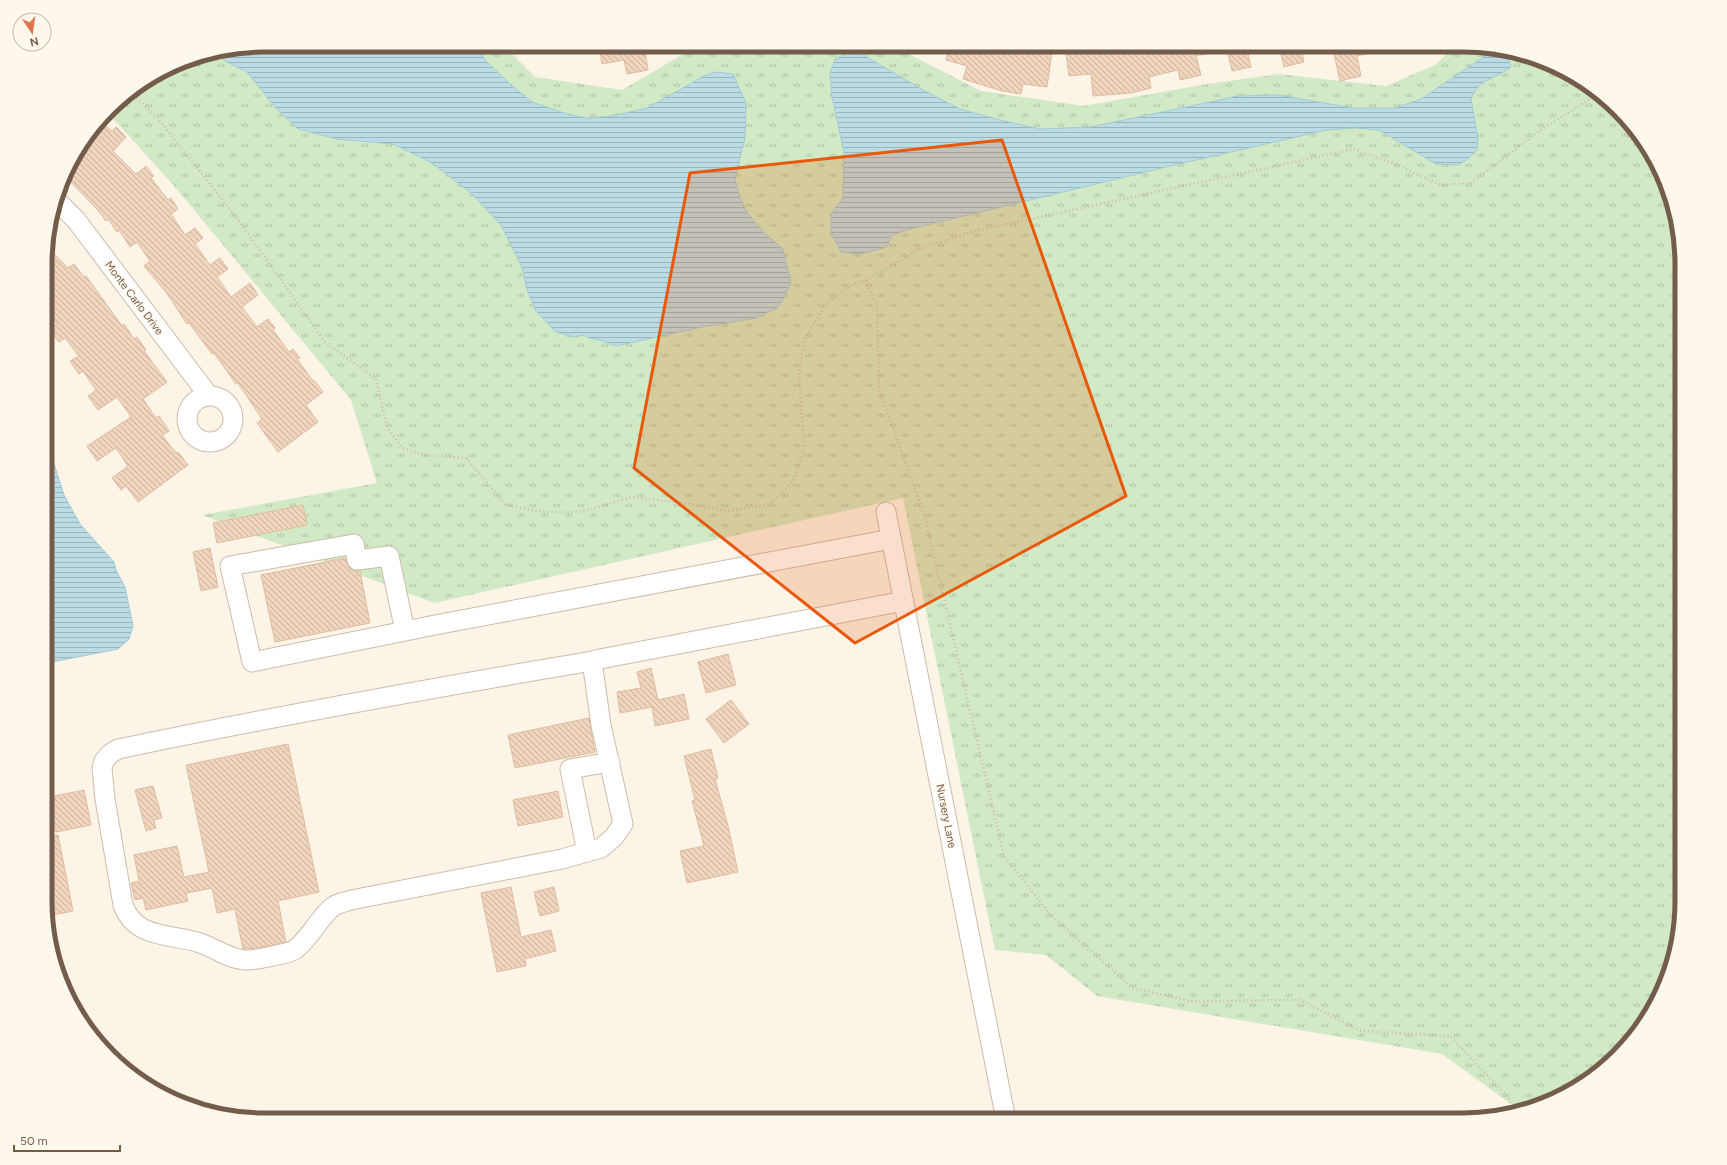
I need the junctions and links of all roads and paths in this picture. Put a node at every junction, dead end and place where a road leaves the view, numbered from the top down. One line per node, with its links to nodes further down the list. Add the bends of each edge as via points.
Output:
1 (135, 96): 6 (path, via 159,120 237,218 325,342 376,379 387,427 402,448 424,455 466,458 506,505 543,512 582,512 631,497 728,511 770,504 793,482 804,449 799,374 805,338 827,303 853,284)
2 (1593, 97): 6 (path, via 1539,131 1471,183 1440,185 1398,164 1354,148 976,230 920,248)
3 (1624, 126): 4 (path, via 1626,135)
4 (1639, 146)
5 (60, 204): 7 (street, Monte Carlo Drive, via 76,220)
6 (865, 281): 15 (path, via 877,306 879,389 925,518 1004,856 1050,914 1132,988 1191,1001 1300,1000 1361,1031 1450,1036 1509,1098)
7 (209, 396)
8 (886, 512): 9 (street, Nursery Lane)
9 (892, 539): 10 (street, Nursery Lane); 11 (street)
10 (904, 601): 12 (street); 16 (street, Nursery Lane)
11 (404, 631): 11 (street, via 252,662 230,566 354,544 357,560 389,556)
12 (592, 661): 13 (street, via 601,725); 14 (street, via 239,724 118,749 104,760 102,768 123,905 127,914 137,925 158,934 200,942 246,960 291,952 334,906 351,900)
13 (610, 762): 14 (street, via 623,824 614,837 601,848); 14 (street, via 570,770)
14 (587, 852)
15 (1511, 1108)
16 (1005, 1113)

